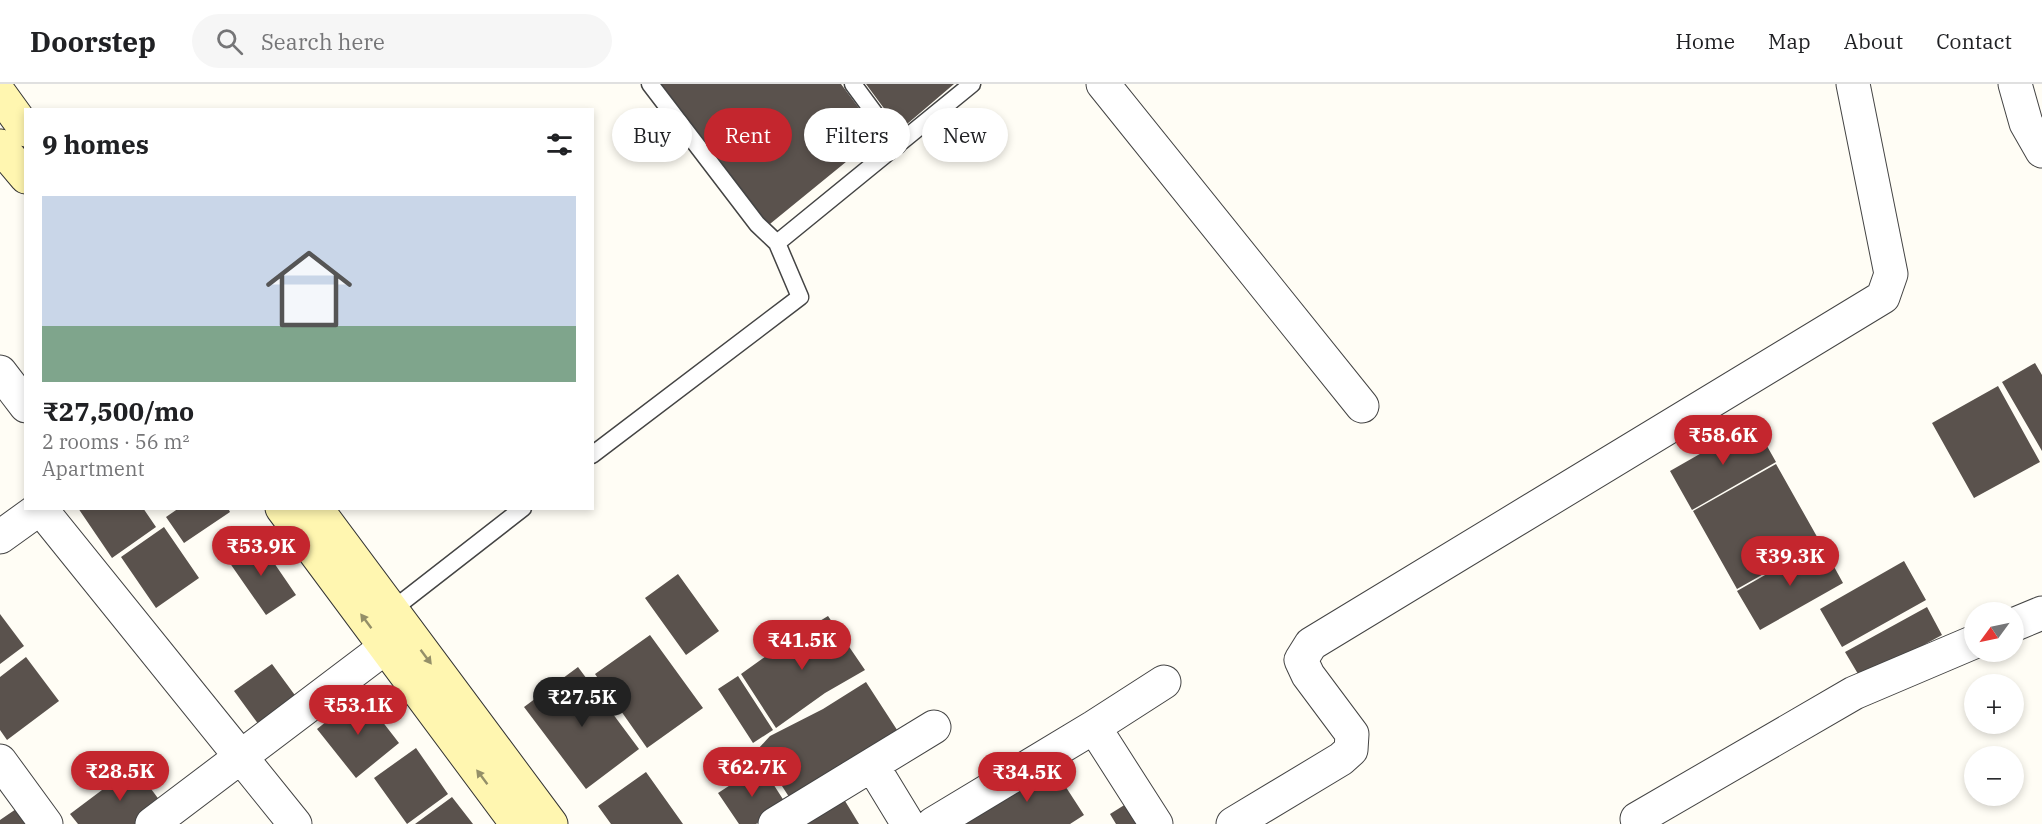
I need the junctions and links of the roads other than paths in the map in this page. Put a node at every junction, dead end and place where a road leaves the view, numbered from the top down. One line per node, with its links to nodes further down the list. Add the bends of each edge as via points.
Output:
1 (650, 84): 15 (lane, via 757,224)
2 (853, 84): 8 (lane)
3 (972, 84): 10 (lane)
4 (1103, 84): 18 (street)
5 (1853, 84): 45 (street, via 1891,274 1883,297 1311,644 1301,660 1352,734 1351,750)
6 (2015, 84): 12 (street, via 2026,123)
7 (0, 94): 9 (main road)
8 (871, 108)
9 (24, 127)
10 (910, 135)
11 (0, 146): 14 (main road)
12 (2042, 152)
13 (877, 162): 15 (lane)
14 (24, 175)
15 (777, 243): 19 (lane, via 800,297)
16 (0, 372): 17 (street)
17 (24, 403)
18 (1362, 406)
19 (594, 453)
20 (39, 510): 25 (street)
21 (41, 510): 33 (street)
22 (284, 510): 28 (main road, one-way to 22)
23 (317, 510): 28 (main road)
24 (521, 510): 28 (lane)
25 (0, 537)
26 (2042, 613): 27 (street)
27 (2024, 620)
28 (395, 629): 33 (street); 39 (main road, one-way to 28); 40 (main road, one-way to 40)
29 (1964, 646): 46 (street, via 1854,693 1637,819)
30 (1164, 682): 32 (street)
31 (934, 727): 35 (street)
32 (1094, 727): 43 (street); 44 (street)
33 (240, 757): 37 (street); 38 (street)
34 (0, 761): 36 (street)
35 (872, 765): 41 (street); 42 (street)
36 (46, 824)
37 (152, 824)
38 (295, 824)
39 (517, 824)
40 (551, 824)
41 (775, 824)
42 (908, 824)
43 (933, 824)
44 (1156, 824)
45 (1233, 824)
46 (1641, 824)

